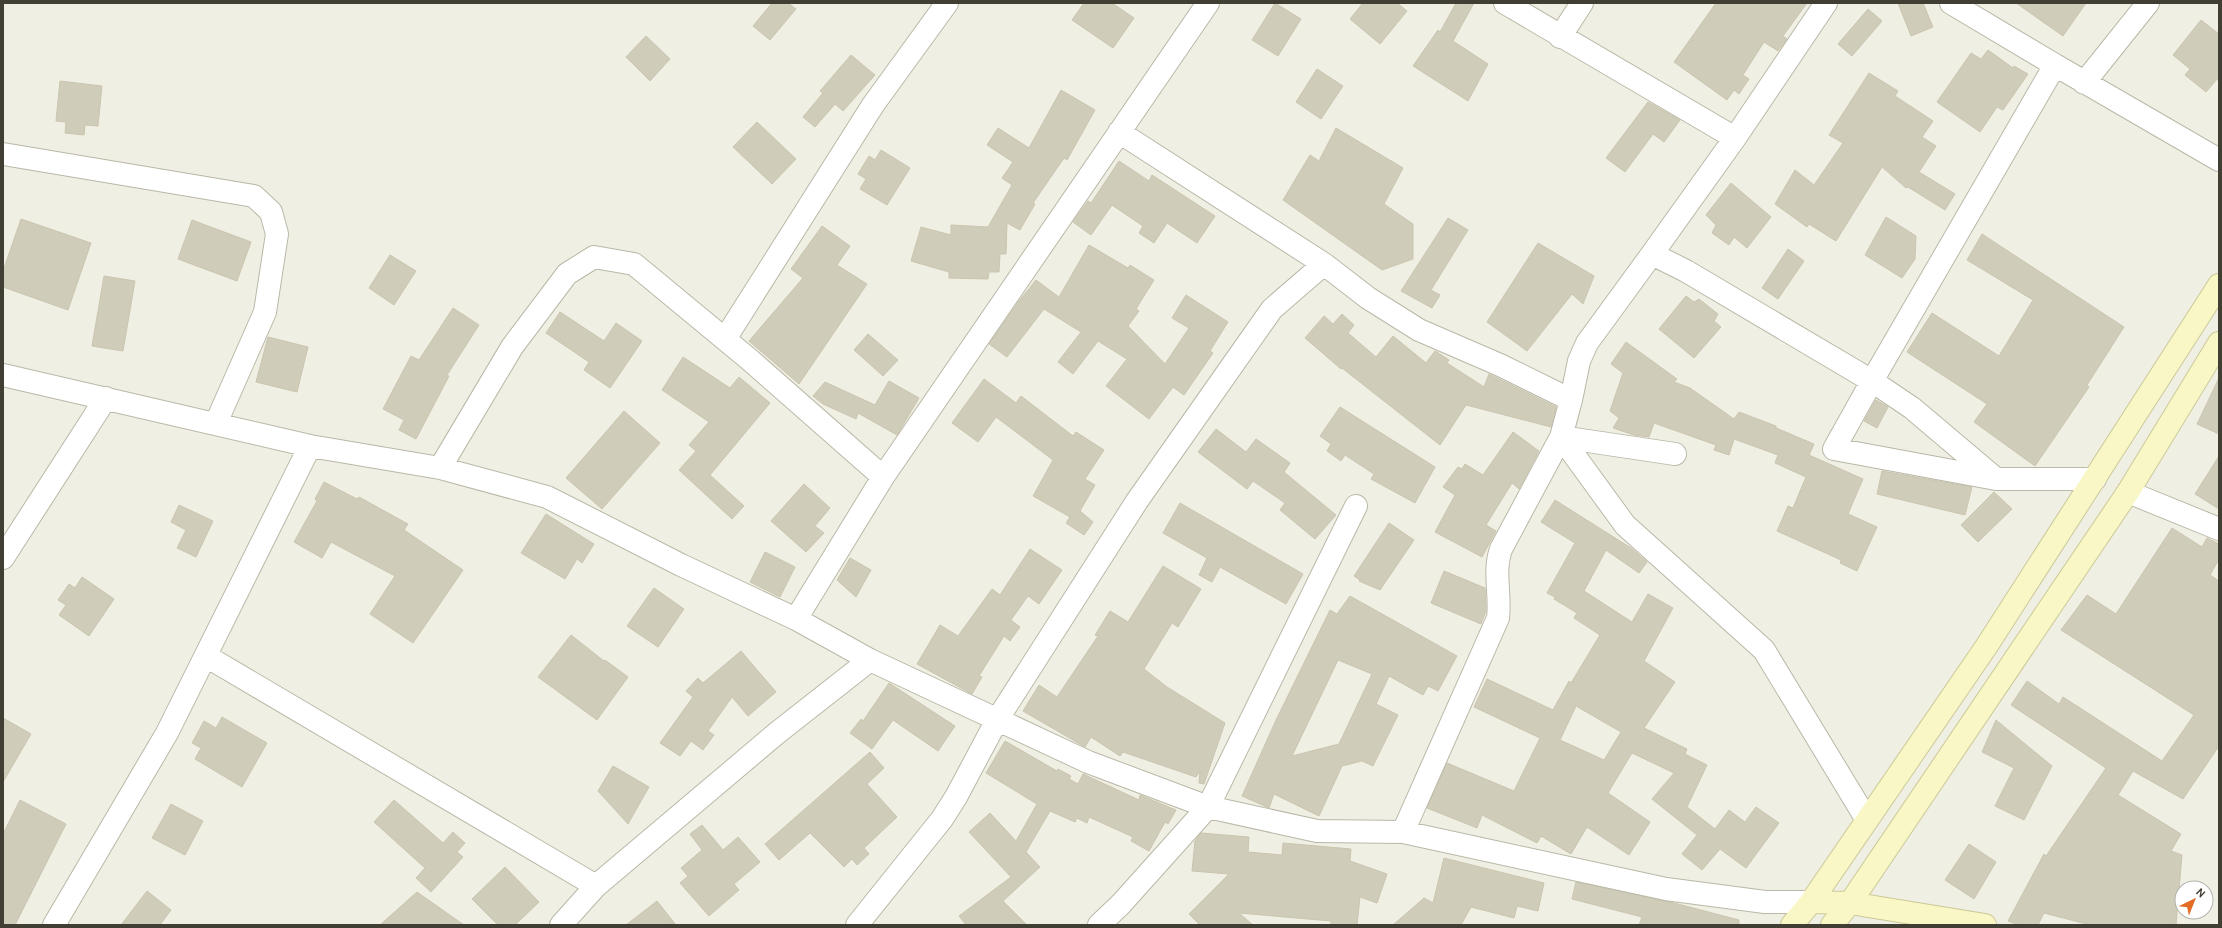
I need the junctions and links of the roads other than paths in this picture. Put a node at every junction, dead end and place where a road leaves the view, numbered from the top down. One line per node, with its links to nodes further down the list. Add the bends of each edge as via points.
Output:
1 (948, 3): 18 (street, via 873,105)
2 (1208, 3): 11 (street)
3 (1505, 3): 8 (street)
4 (1582, 3): 8 (street)
5 (1826, 3): 12 (street)
6 (1951, 3): 9 (street)
7 (2148, 3): 10 (street)
8 (1560, 37): 12 (street)
9 (2055, 65): 10 (street); 21 (street)
10 (2084, 83): 14 (street)
11 (1119, 132): 16 (street); 29 (street)
12 (1736, 138): 15 (street)
13 (3, 154): 24 (street, via 254,196 272,212 277,234 265,312)
14 (2219, 160)
15 (1652, 254): 21 (street, via 1686,271); 23 (street, via 1587,343 1579,361)
16 (1324, 264): 23 (street, via 1368,298 1419,330 1500,365); 39 (street, via 1272,309 1137,501)
17 (2219, 285): 30 (street)
18 (725, 339): 28 (street, via 634,264 594,257 567,274 512,347); 29 (street)
19 (2219, 343): 32 (street)
20 (3, 375): 22 (street)
21 (1872, 381): 31 (street, via 1912,408); 31 (street, via 1834,449)
22 (106, 398): 24 (street); 35 (street)
23 (1571, 400): 25 (street)
24 (216, 423): 26 (street)
25 (1561, 436): 27 (street); 41 (street, via 1625,525 1764,650); 42 (street, via 1501,549 1497,561 1500,602 1498,618)
26 (310, 446): 28 (street); 37 (street)
27 (1675, 454)
28 (440, 468): 36 (street, via 547,497 681,565)
29 (883, 477): 36 (street)
30 (2095, 479): 31 (street); 41 (street, via 1986,646)
31 (1996, 480)
32 (2128, 492): 34 (street); 45 (street)
33 (1356, 506): 40 (street)
34 (2219, 529)
35 (3, 558)
36 (796, 619): 38 (street)
37 (206, 656): 43 (street); 46 (street, via 167,733)
38 (870, 660): 39 (street); 43 (street, via 777,733)
39 (997, 720): 40 (street, via 1088,762); 48 (street, via 942,819)
40 (1208, 807): 42 (street, via 1317,832); 49 (street, via 1121,904)
41 (1867, 820): 44 (street)
42 (1403, 832): 44 (street, via 1666,889 1765,902)
43 (596, 886): 47 (street)
44 (1811, 902): 45 (street); 50 (street)
45 (1850, 903): 51 (street); 52 (street)
46 (54, 925)
47 (561, 925)
48 (857, 925)
49 (1098, 925)
50 (1792, 925)
51 (1832, 925)
52 (1985, 925)

